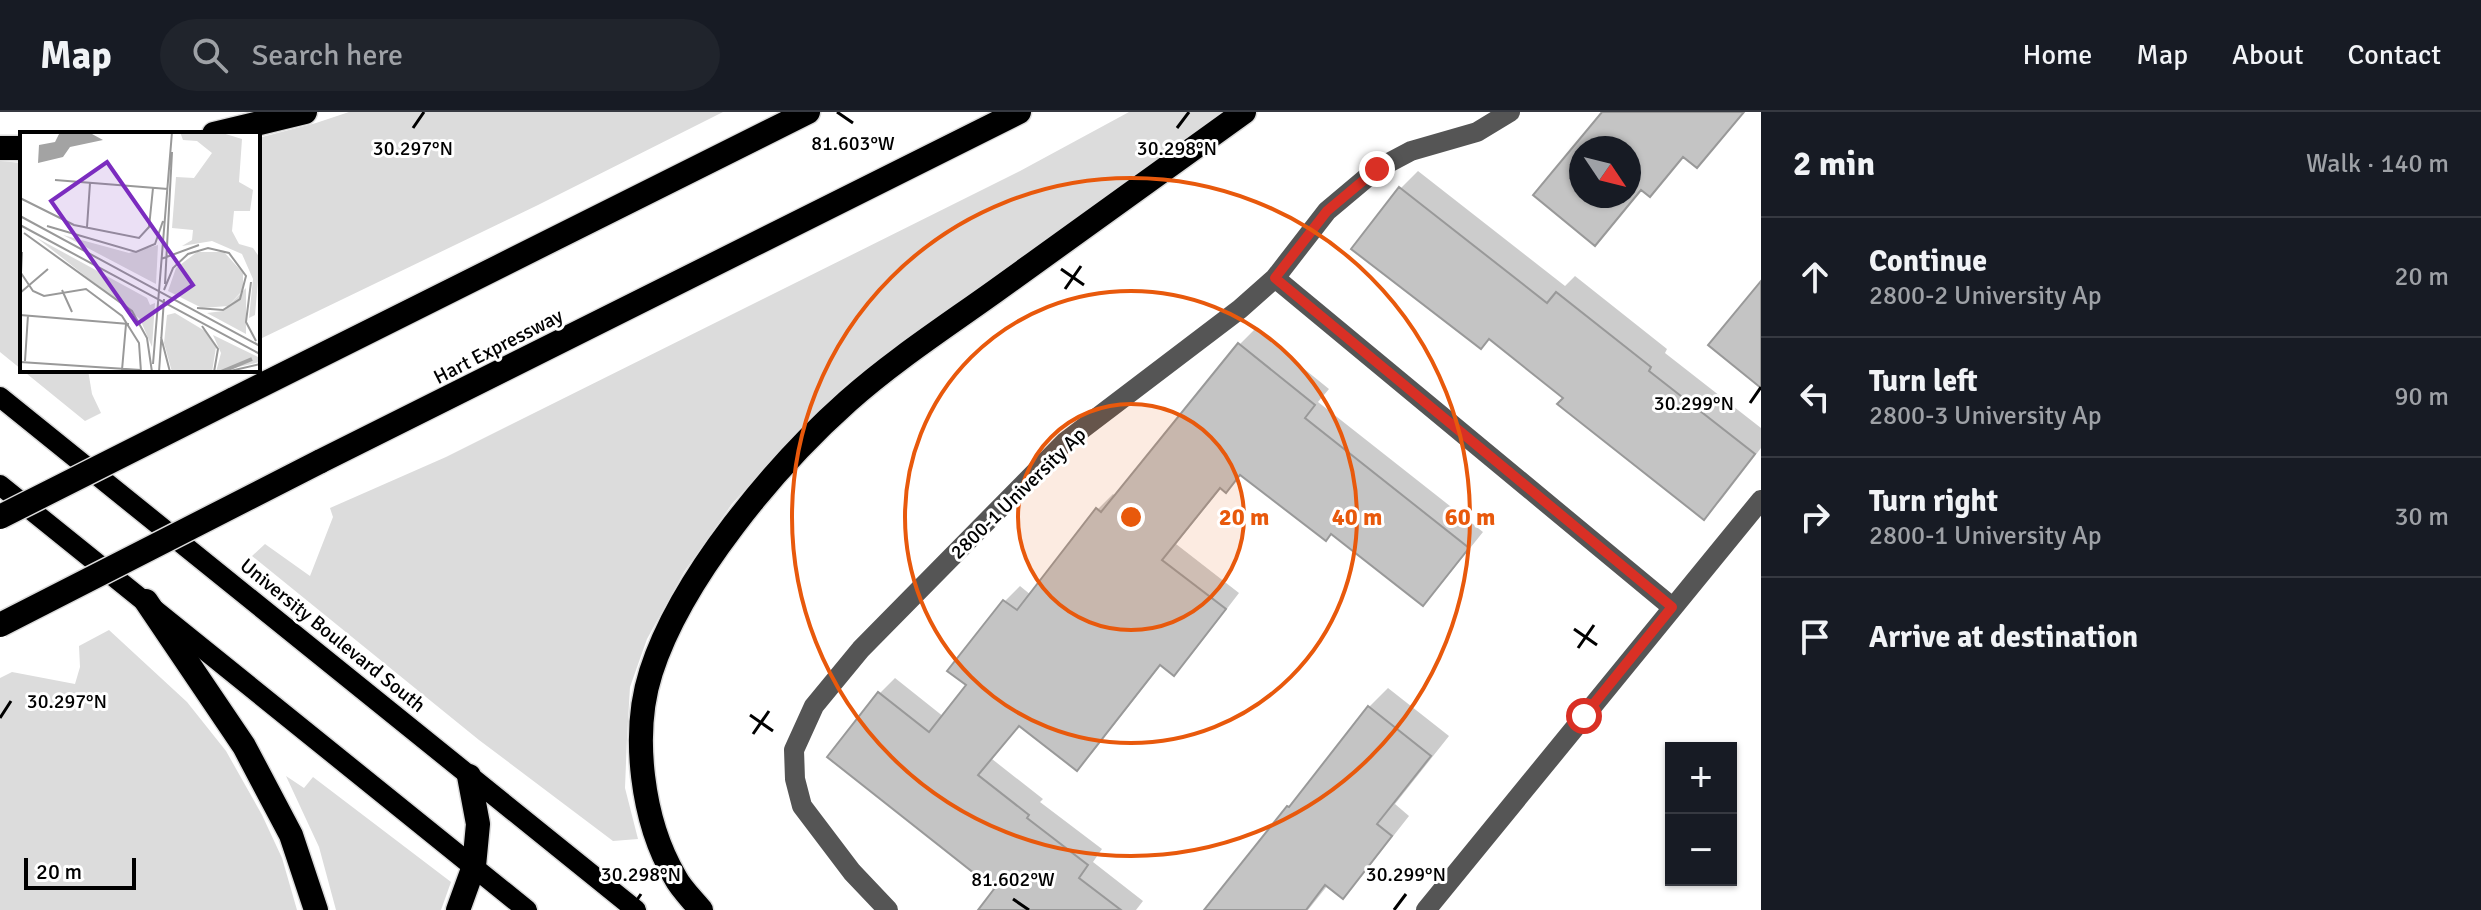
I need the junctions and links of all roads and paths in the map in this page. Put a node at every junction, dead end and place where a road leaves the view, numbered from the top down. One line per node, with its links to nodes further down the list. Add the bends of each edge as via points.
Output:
1 (305, 112): 6 (highway)
2 (808, 112): 11 (highway, bridge)
3 (1019, 112): 14 (highway, Hart Expressway, bridge)
4 (1244, 112): 21 (highway, via 849,400 736,522 669,628 650,674 642,725 641,771 650,823 675,878)
5 (1510, 112): 7 (street, 2800-1 University Ap, via 1477,132 1411,151 1377,169 1327,211)
6 (222, 132)
7 (1275, 278): 13 (street); 22 (street, 2800-1 University Ap, via 1065,442 861,649 814,706 794,750 802,806)
8 (0, 397): 15 (main road, University Boulevard South)
9 (0, 485): 12 (main road)
10 (1761, 500): 13 (street)
11 (0, 517)
12 (146, 601): 16 (main road); 17 (highway, via 244,746 291,835)
13 (1672, 607): 23 (street)
14 (0, 625)
15 (469, 776): 16 (highway, via 478,824); 20 (main road, University Boulevard South)
16 (474, 866): 18 (highway); 19 (main road)
17 (316, 910)
18 (458, 910)
19 (527, 910)
20 (636, 910)
21 (701, 910)
22 (888, 910)
23 (1426, 910)

